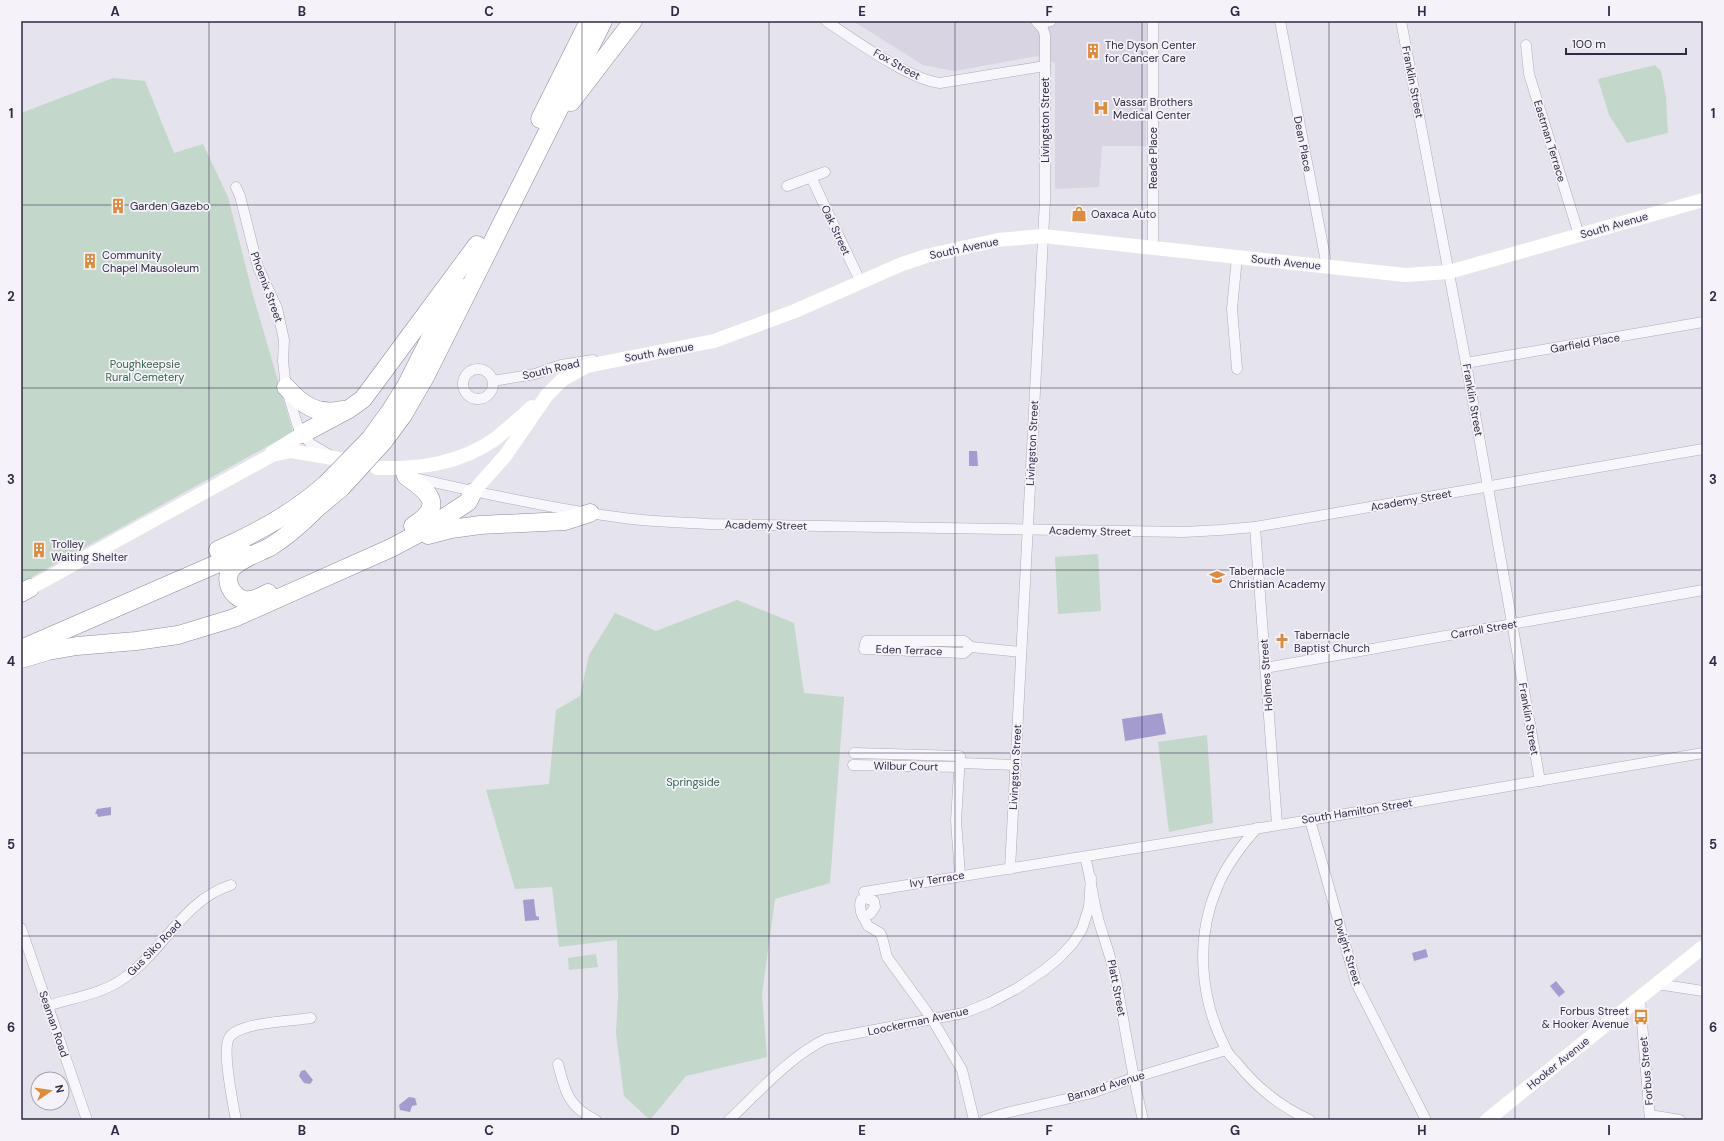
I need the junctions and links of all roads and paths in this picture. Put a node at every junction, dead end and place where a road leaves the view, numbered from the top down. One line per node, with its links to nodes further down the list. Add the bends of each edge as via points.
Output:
1 (589, 21): 20 (highway)
2 (603, 21): 12 (highway)
3 (633, 21): 12 (highway)
4 (826, 21): 11 (street, Fox Street, via 911,74 930,82 940,83)
5 (1052, 21): 9 (street)
6 (1154, 21): 21 (street, Reade Place)
7 (1280, 21): 23 (street, Dean Place)
8 (1401, 21): 24 (street, Franklin Street)
9 (1037, 22): 11 (street, Livingston Street, via 1044,29)
10 (1526, 45): 18 (street, Eastman Terrace, via 1529,74)
11 (1045, 66): 19 (street, Livingston Street, via 1045,200)
12 (544, 138): 35 (highway, via 403,415)
13 (825, 172): 14 (street)
14 (811, 177): 15 (street); 25 (street, Oak Street)
15 (787, 186)
16 (236, 187): 31 (street, Phoenix Street, via 258,267 277,308 284,340)
17 (1703, 200): 18 (street, South Avenue)
18 (1579, 235): 24 (street, South Avenue)
19 (1042, 236): 21 (street, South Avenue); 25 (street, South Avenue, via 998,240 926,256); 48 (street, Livingston Street)
20 (477, 245): 33 (highway, via 367,394); 35 (highway)
21 (1153, 248): 22 (street, South Avenue)
22 (1237, 257): 23 (street, South Avenue); 29 (street, via 1232,309)
23 (1327, 267): 24 (street, South Avenue, via 1405,275)
24 (1449, 272): 28 (street, Franklin Street)
25 (861, 283): 27 (street, South Avenue, via 775,320 714,341)
26 (1703, 322): 28 (street, Garfield Place)
27 (609, 361): 30 (street, South Road, via 582,361 535,374); 32 (street, South Avenue, via 578,370)
28 (1466, 363): 42 (street, Franklin Street)
29 (1237, 369)
30 (493, 381)
31 (286, 387): 33 (highway, via 300,401 313,409 328,412); 34 (street, Phoenix Street)
32 (555, 387): 39 (street, via 498,436 472,452 430,466); 43 (street, South Avenue, via 540,404 505,456)
33 (349, 408): 34 (highway)
34 (302, 434): 37 (street); 38 (street, via 318,449)
35 (376, 440): 41 (highway, bridge)
36 (1703, 449): 42 (street, Academy Street)
37 (264, 459): 38 (street, via 291,451); 50 (street)
38 (344, 460): 39 (street)
39 (377, 468): 40 (street)
40 (406, 476): 43 (street); 46 (highway, via 427,491 431,502 426,515)
41 (334, 486): 44 (highway); 53 (highway, via 245,538)
42 (1488, 486): 47 (street, Academy Street); 52 (street, Franklin Street)
43 (473, 492): 45 (street, Academy Street); 46 (highway); 49 (highway, via 468,502)
44 (314, 512): 46 (highway, via 291,533 232,568 228,580 235,595 245,600 259,598); 55 (highway, via 250,549)
45 (590, 513): 48 (street, Academy Street, via 625,519 710,524); 49 (highway, via 565,521 460,527)
46 (413, 526)
47 (1255, 527): 48 (street, Academy Street, via 1184,532); 58 (street, Holmes Street)
48 (1028, 530): 56 (street, Livingston Street)
49 (391, 548): 57 (highway, via 248,613 207,627 164,638 63,648)
50 (26, 590)
51 (1703, 590): 52 (street, Carroll Street)
52 (1512, 625): 58 (street, Carroll Street); 64 (street, Franklin Street)
53 (21, 635)
54 (971, 648): 54 (street, Eden Terrace, via 964,641 866,641 864,649 964,653); 56 (street, Eden Terrace)
55 (21, 649)
56 (1021, 652): 63 (street, Livingston Street)
57 (21, 659)
58 (1265, 668): 66 (street, Holmes Street)
59 (1703, 752): 64 (street, South Hamilton Street)
60 (854, 753): 61 (street, Wilbur Court)
61 (960, 762): 62 (street, Wilbur Court); 63 (street, Wilbur Court); 70 (street, via 956,821)
62 (853, 765)
63 (1016, 765): 69 (street, Livingston Street)
64 (1540, 781): 65 (street, South Hamilton Street)
65 (1310, 820): 66 (street, South Hamilton Street); 95 (street, Dwight Street, via 1356,983)
66 (1277, 824): 67 (street, South Hamilton Street)
67 (1257, 828): 68 (street, South Hamilton Street); 83 (street, via 1230,862 1217,888 1207,918 1202,953 1212,1015)
68 (1085, 857): 69 (street, South Hamilton Street); 71 (street, Platt Street)
69 (1010, 869): 70 (street, Ivy Terrace)
70 (960, 875): 73 (street, Ivy Terrace)
71 (1091, 878): 82 (street, Loockerman Avenue, via 1089,907 1082,929 1059,958 1043,972 989,1003 964,1013); 85 (street, Platt Street, via 1098,921 1116,979)
72 (231, 885): 80 (street, Gus Siko Road, via 219,889 196,904 124,979 101,990)
73 (864, 892)
74 (864, 917): 82 (street, via 868,926 880,933 887,957)
75 (21, 928): 80 (street, Seaman Road)
76 (1703, 947): 77 (street, Hooker Avenue)
77 (1657, 984): 78 (street); 79 (street, Hooker Avenue)
78 (1703, 991)
79 (1640, 998): 86 (street, Forbus Street); 96 (street, Hooker Avenue)
80 (47, 1006): 87 (street, Seaman Road)
81 (311, 1018): 88 (street, via 245,1028 229,1038 228,1064)
82 (932, 1019): 90 (street, Loockerman Avenue, via 826,1038 791,1062); 91 (street, via 962,1070)
83 (1226, 1050): 85 (street, Barnard Avenue); 94 (street, via 1245,1074 1270,1097)
84 (558, 1064): 89 (street, via 572,1105)
85 (1133, 1078): 92 (street, Barnard Avenue, via 1092,1093); 93 (street, Platt Street)
86 (1650, 1118): 97 (street)
87 (87, 1120)
88 (236, 1120)
89 (596, 1120)
90 (729, 1120)
91 (974, 1120)
92 (985, 1120)
93 (1143, 1120)
94 (1310, 1120)
95 (1426, 1120)
96 (1487, 1120)
97 (1680, 1120)

